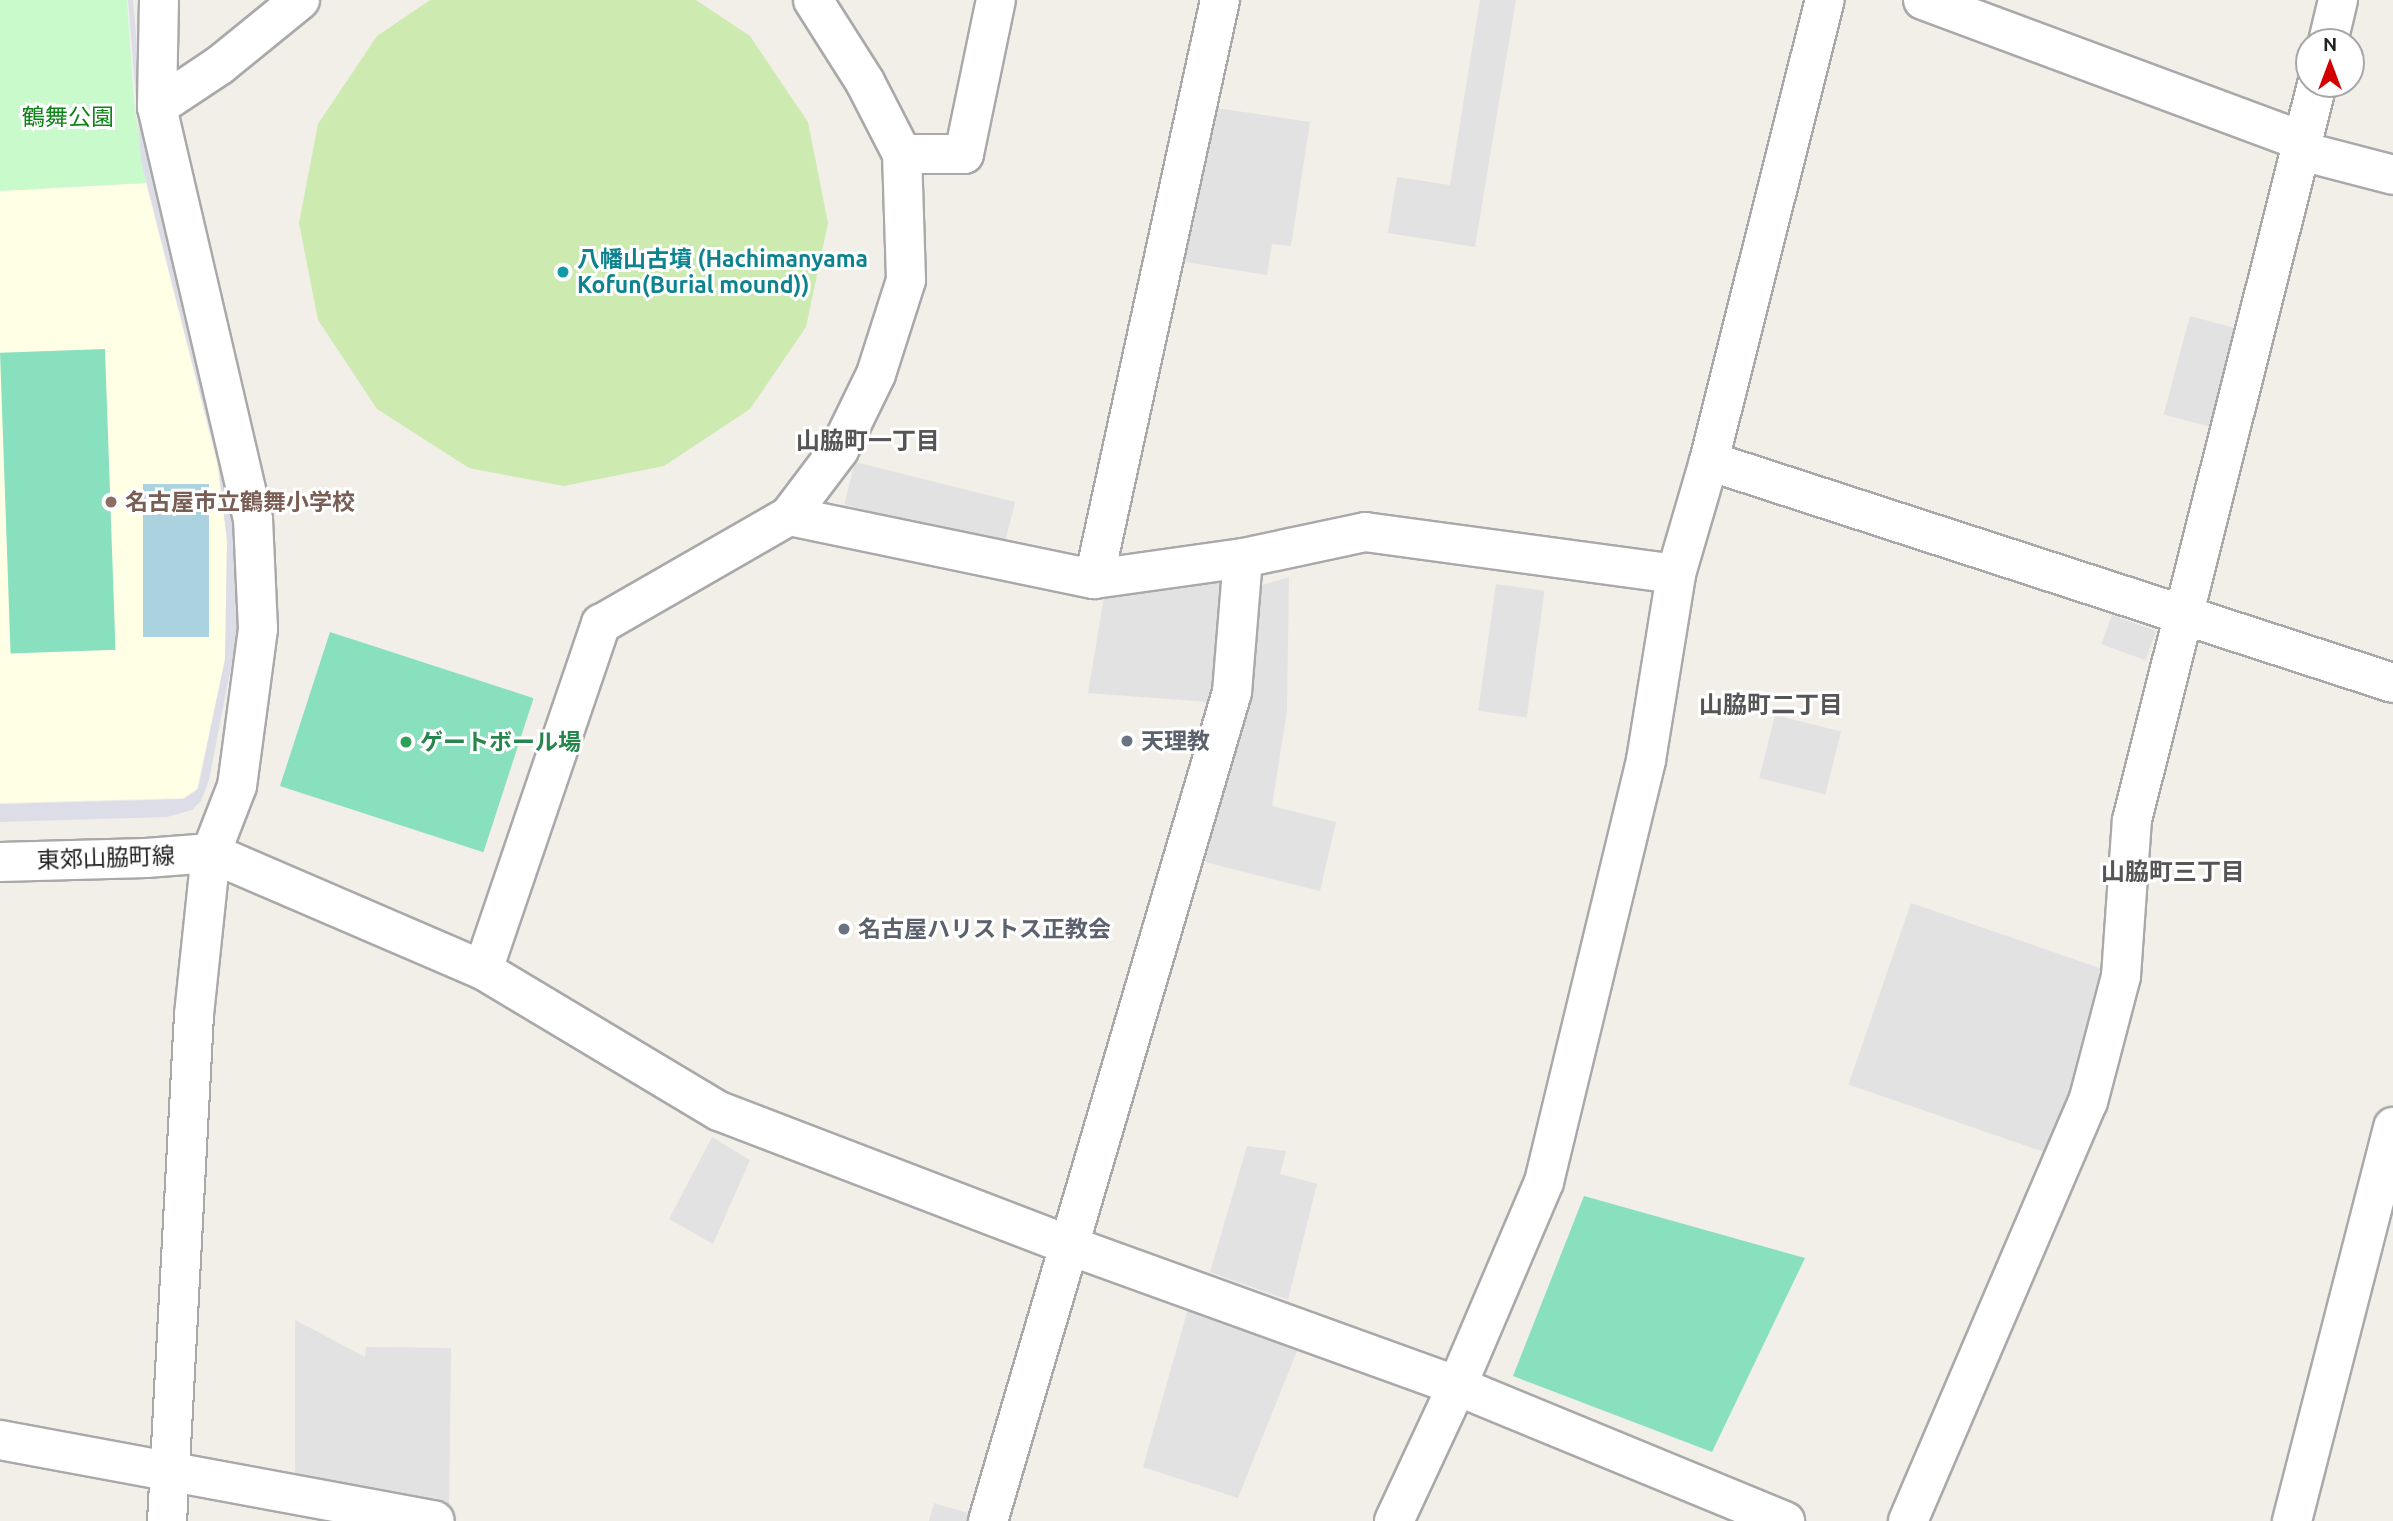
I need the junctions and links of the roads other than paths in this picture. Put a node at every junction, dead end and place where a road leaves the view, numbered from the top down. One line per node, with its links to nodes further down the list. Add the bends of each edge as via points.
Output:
1 (159, 0): 11 (street)
2 (300, 0): 11 (street, via 220,65)
3 (813, 0): 13 (street, via 865,82)
4 (996, 0): 13 (street, via 964,154)
5 (1220, 0): 19 (street)
6 (1825, 0): 15 (street)
7 (1923, 0): 12 (street)
8 (2338, 0): 9 (street)
9 (2331, 28)
10 (2314, 98): 12 (street)
11 (158, 107): 22 (street, via 253,519 258,629 237,786)
12 (2302, 146): 14 (street); 20 (street)
13 (902, 154): 16 (street, via 906,280 895,316 876,374 839,450)
14 (2393, 175)
15 (1709, 461): 18 (street); 20 (street)
16 (789, 516): 19 (street); 24 (street, via 601,624)
17 (1243, 558): 18 (street, via 1365,532); 19 (street); 26 (street, via 1232,692)
18 (1676, 575): 27 (street, via 1646,760 1545,1182)
19 (1094, 579)
20 (2184, 617): 21 (street); 35 (street, via 2132,820 2121,976 2088,1102)
21 (2393, 683)
22 (211, 853): 23 (street, 東郊山脇町線); 24 (street); 29 (street, via 194,1015)
23 (0, 862)
24 (482, 970): 26 (street, via 719,1111)
25 (2390, 1147): 36 (street)
26 (1068, 1245): 27 (street); 32 (street)
27 (1457, 1387): 33 (street); 34 (street)
28 (0, 1440): 29 (street)
29 (168, 1470): 30 (street); 31 (street)
30 (167, 1521)
31 (435, 1521)
32 (988, 1521)
33 (1394, 1521)
34 (1785, 1521)
35 (1908, 1521)
36 (2292, 1521)

